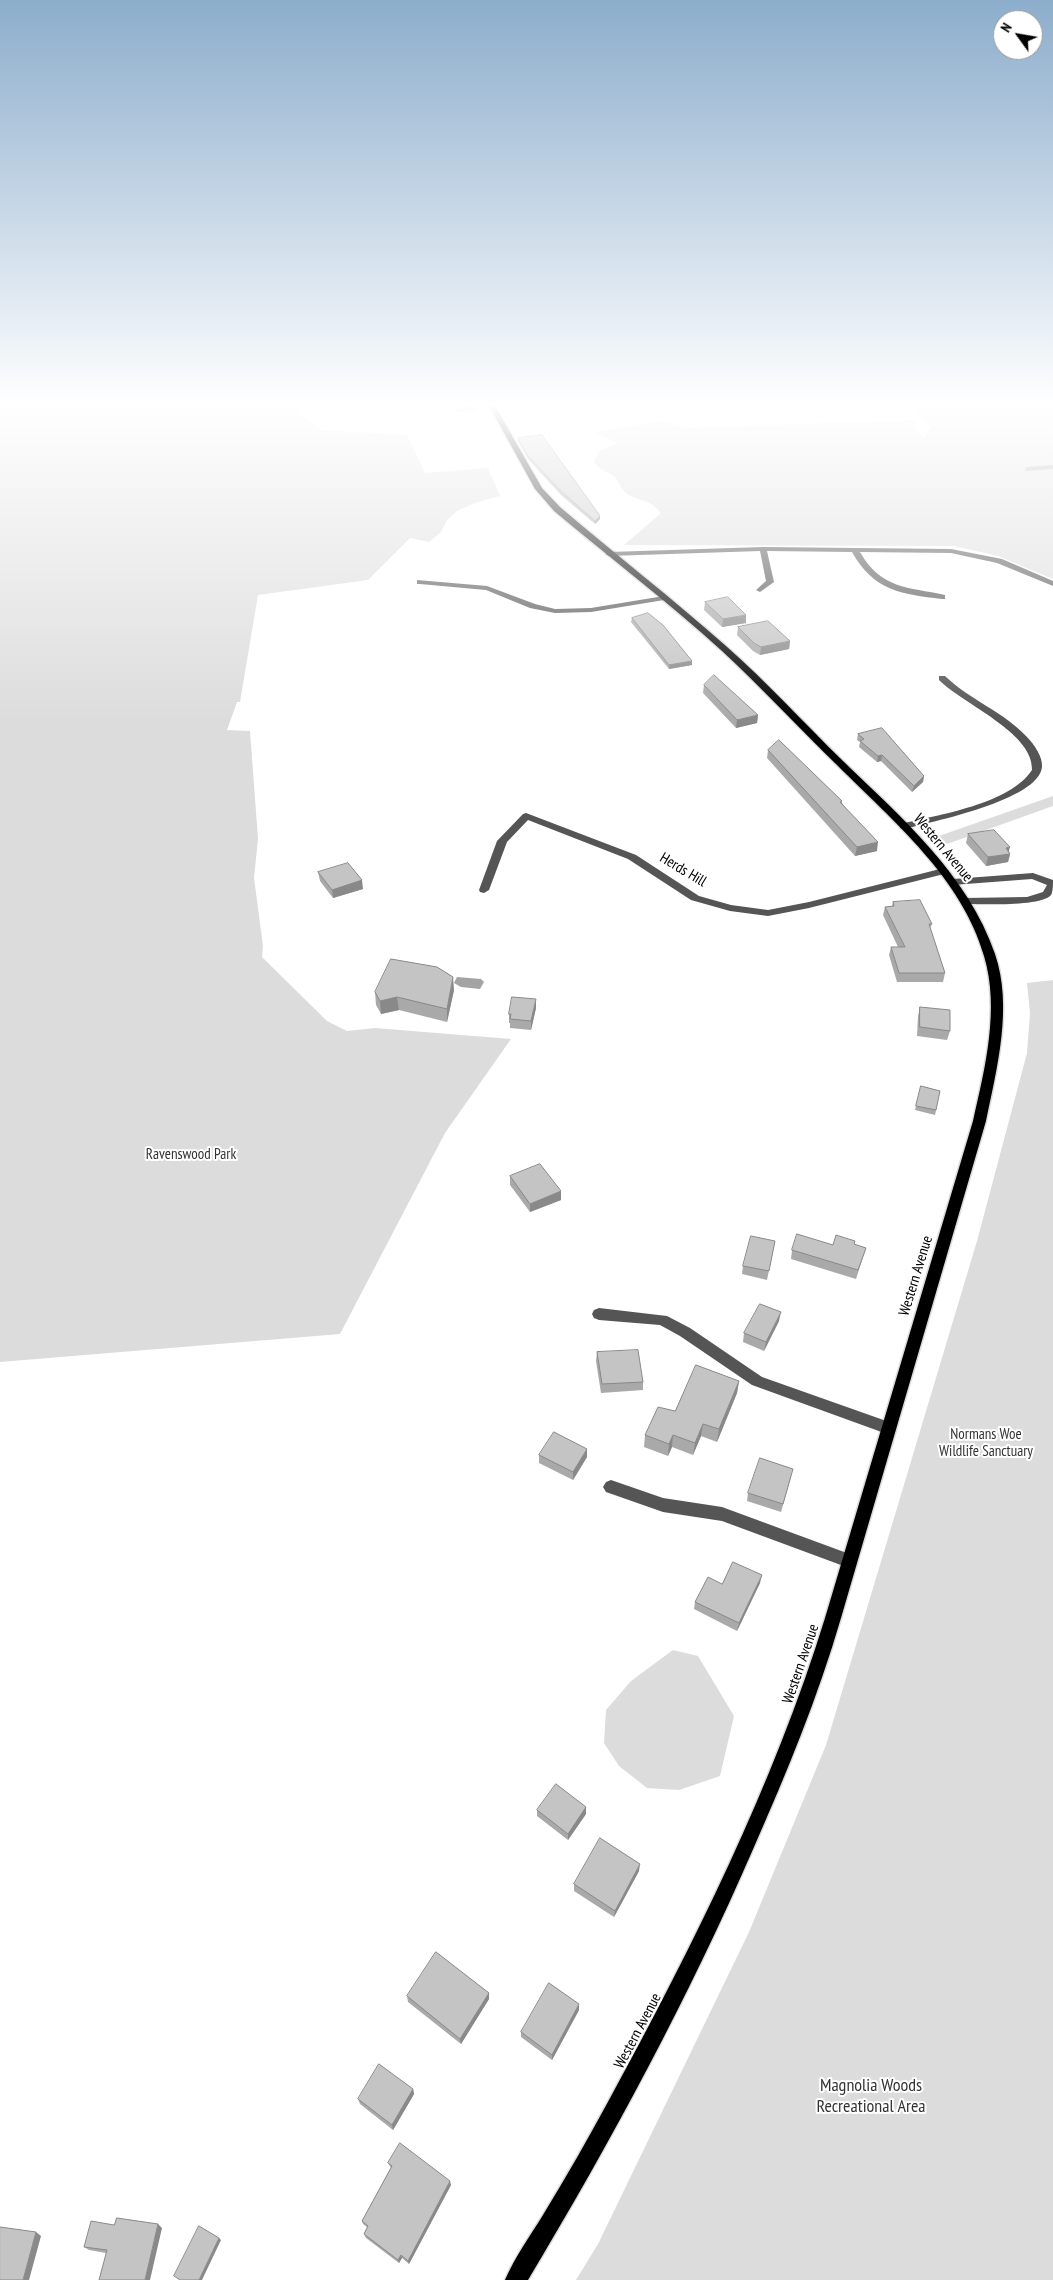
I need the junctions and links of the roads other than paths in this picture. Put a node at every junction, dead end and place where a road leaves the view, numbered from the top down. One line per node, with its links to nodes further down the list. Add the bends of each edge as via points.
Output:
1 (559, 510): 4 (main road, Western Avenue)
2 (762, 550): 3 (street); 4 (street); 7 (street, via 770,582)
3 (855, 551): 6 (street, via 966,553 999,561); 8 (street, via 869,573 886,582 904,590)
4 (610, 554): 9 (main road, Western Avenue)
5 (420, 582): 9 (street, via 487,588 555,611 591,610)
6 (1053, 584)
7 (760, 590)
8 (942, 597)
9 (664, 598): 11 (main road, Western Avenue, via 710,636)
10 (942, 678): 11 (street, via 953,690 1024,740 1036,761 1037,771 1026,785 1009,794 972,808)
11 (904, 826): 12 (main road, Western Avenue)
12 (949, 876): 13 (street, via 1033,876); 14 (street, Herds Hill, via 768,913 730,908 695,898 632,857 526,816 502,841); 15 (main road, Western Avenue)
13 (1053, 884): 15 (street, via 1047,894 1028,900)
14 (484, 890)
15 (965, 901): 17 (main road, Western Avenue, via 991,958 997,985 986,1094)
16 (599, 1314): 17 (street, via 662,1320 757,1381)
17 (887, 1428): 19 (main road, Western Avenue)
18 (611, 1487): 19 (street, via 663,1505 722,1514)
19 (849, 1561): 20 (main road, Western Avenue, via 825,1647 798,1724 724,1896 660,2027 592,2153)
20 (516, 2280)

